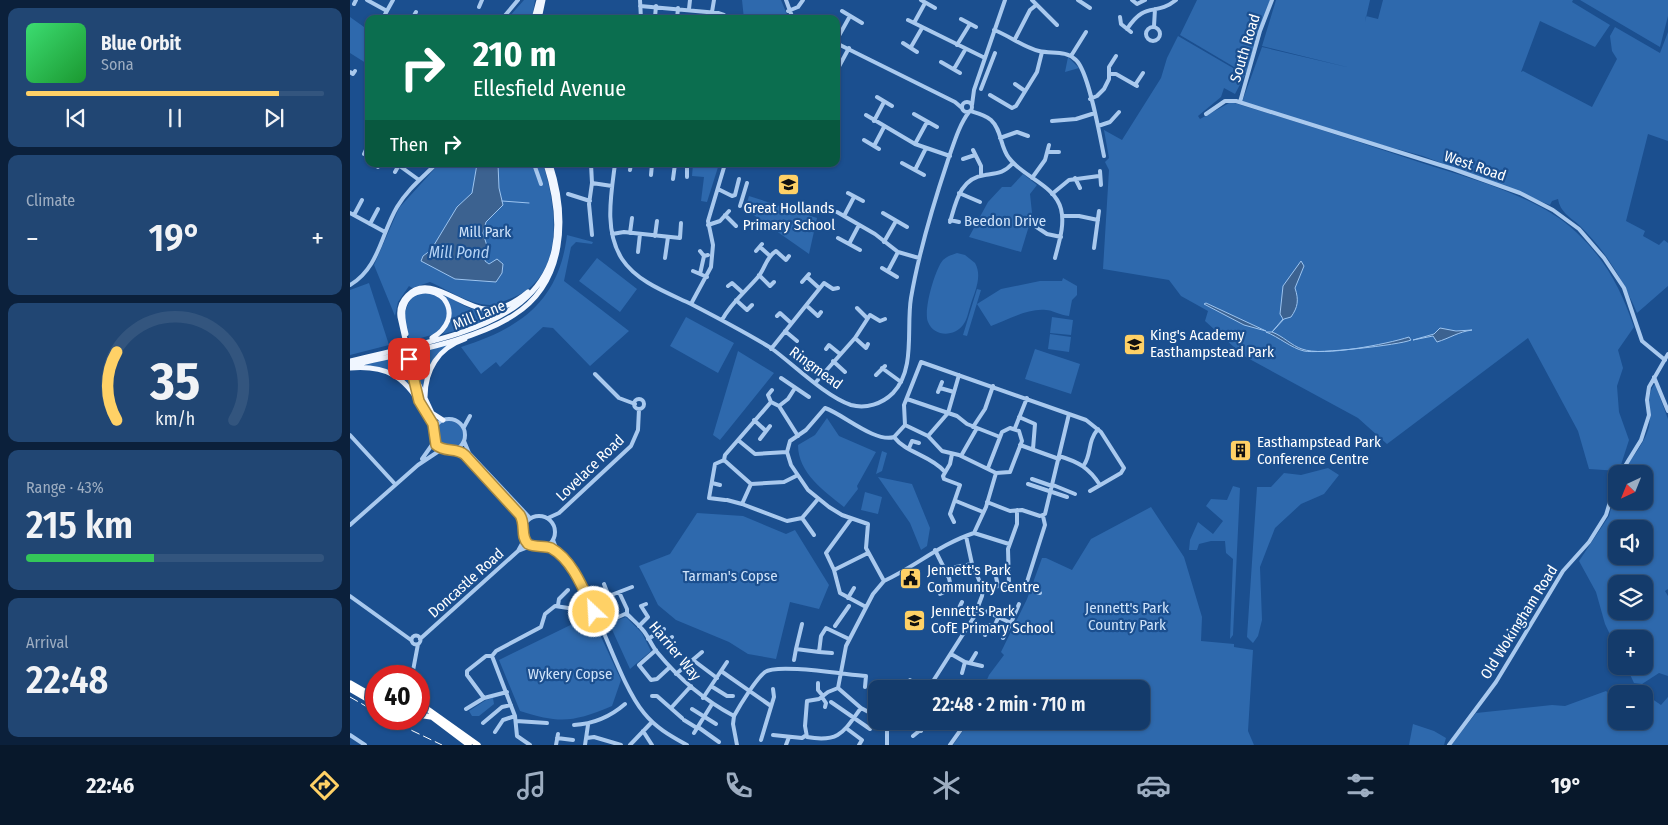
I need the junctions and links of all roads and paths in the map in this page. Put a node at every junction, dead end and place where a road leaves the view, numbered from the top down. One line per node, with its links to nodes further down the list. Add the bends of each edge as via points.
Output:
1 (367, 0): 32 (street)
2 (393, 0): 32 (street)
3 (482, 0): 24 (street)
4 (518, 0): 40 (street)
5 (539, 0): 41 (main road)
6 (543, 0): 42 (main road)
7 (640, 0): 21 (street)
8 (666, 0): 25 (street)
9 (690, 0): 30 (street)
10 (714, 0): 37 (street)
11 (786, 0): 33 (street)
12 (803, 0): 33 (street, via 798,7)
13 (1005, 0): 61 (street)
14 (1032, 0): 23 (street)
15 (1078, 0): 28 (street)
16 (1132, 0): 20 (street)
17 (1176, 0): 29 (street)
18 (1272, 0): 96 (street, South Road)
19 (923, 1): 27 (street); 54 (street)
20 (1143, 2): 31 (street)
21 (640, 6): 22 (street); 43 (street)
22 (656, 6): 25 (street); 44 (street)
23 (1035, 6): 56 (street, via 1039,6); 65 (street)
24 (479, 7)
25 (666, 7): 26 (street)
26 (678, 8): 30 (street); 45 (street)
27 (935, 8)
28 (1090, 8)
29 (1155, 9): 31 (street); 57 (street)
30 (689, 10): 36 (street)
31 (1145, 10): 60 (street)
32 (387, 11): 38 (street)
33 (788, 11): 48 (street)
34 (842, 11): 49 (street)
35 (416, 12): 39 (street)
36 (702, 12): 37 (street); 46 (street)
37 (712, 12): 47 (street)
38 (385, 15)
39 (414, 15)
40 (505, 15)
41 (535, 15)
42 (540, 15)
43 (640, 15)
44 (655, 15)
45 (677, 15)
46 (702, 15)
47 (724, 15)
48 (790, 15)
49 (850, 16): 53 (street); 64 (street)
50 (1120, 17): 60 (street)
51 (961, 19): 55 (street)
52 (908, 20): 54 (street)
53 (862, 23)
54 (914, 23): 59 (street)
55 (970, 24): 58 (street); 68 (street)
56 (1057, 25)
57 (1154, 26)
58 (976, 27)
59 (922, 28): 68 (street); 70 (street)
60 (1127, 28): 63 (street)
61 (994, 30): 65 (street); 77 (street)
62 (1086, 32): 75 (street)
63 (1131, 32)
64 (840, 35)
65 (1015, 39): 73 (street)
66 (903, 43): 70 (street)
67 (840, 44): 69 (street)
68 (957, 45): 71 (street)
69 (849, 48): 78 (street); 94 (street)
70 (911, 48): 72 (street)
71 (965, 50): 77 (street); 81 (street)
72 (918, 52)
73 (1042, 52): 75 (street); 88 (street, via 1040,66)
74 (995, 53): 82 (street)
75 (1071, 56): 92 (street, via 1080,64)
76 (1116, 56): 84 (street, via 1109,67)
77 (984, 58): 80 (street)
78 (840, 62)
79 (942, 62): 81 (street)
80 (982, 66): 82 (street); 89 (street)
81 (954, 69): 83 (street)
82 (988, 69): 87 (street)
83 (960, 73)
84 (1110, 74): 85 (street, via 1136,85); 92 (street, via 1102,92)
85 (1143, 74)
86 (1015, 84): 88 (street)
87 (981, 89)
88 (1025, 91): 90 (street, via 1012,108)
89 (972, 94): 95 (street); 97 (street)
90 (990, 95)
91 (876, 97): 93 (street)
92 (1090, 99): 103 (street)
93 (884, 102): 98 (street); 108 (street)
94 (955, 102): 95 (street); 99 (street)
95 (965, 102): 97 (street); 99 (street)
96 (1240, 102): 105 (street, West Road, via 1227,100); 257 (street, West Road, via 1452,169 1520,193 1553,210 1579,229 1604,258 1624,288 1642,341)
97 (972, 105): 100 (street); 102 (street)
98 (892, 106)
99 (963, 109): 100 (street); 107 (street)
100 (969, 111): 102 (street); 107 (street)
101 (1119, 112): 111 (street, via 1110,122)
102 (979, 113): 115 (street, via 995,125)
103 (1095, 113): 109 (street); 111 (street)
104 (914, 114): 110 (street)
105 (1206, 114)
106 (866, 115): 108 (street)
107 (963, 119): 127 (street)
108 (874, 121): 112 (street)
109 (1052, 121)
110 (927, 122): 113 (street); 117 (street)
111 (1098, 126): 125 (street)
112 (884, 127): 117 (street); 119 (street)
113 (936, 127)
114 (1028, 136): 115 (street, via 1017,132)
115 (1000, 138): 130 (street)
116 (864, 140): 119 (street)
117 (915, 144): 120 (street)
118 (1049, 145): 123 (street)
119 (874, 146): 121 (street)
120 (926, 148): 127 (street); 146 (street)
121 (879, 149)
122 (973, 150): 126 (street)
123 (1047, 152): 124 (street); 152 (street)
124 (1059, 152)
125 (1105, 154)
126 (975, 155): 128 (street); 149 (street, via 981,166)
127 (950, 156): 217 (street)
128 (963, 159)
129 (902, 163): 146 (street)
130 (1013, 163): 149 (street, via 999,174); 152 (street)
131 (397, 167): 147 (street)
132 (404, 167): 144 (street)
133 (433, 167): 156 (street)
134 (535, 167): 159 (street)
135 (547, 167): 226 (main road, Mill Lane, via 557,225 552,253)
136 (551, 167): 240 (main road, Mill Lane, via 561,212 559,247 542,287)
137 (590, 167): 157 (street)
138 (615, 167): 161 (street, Ringmead)
139 (630, 167): 145 (street)
140 (652, 167): 148 (street)
141 (674, 167): 154 (street)
142 (687, 167): 151 (street)
143 (724, 167): 163 (street)
144 (408, 169): 156 (street)
145 (630, 170)
146 (914, 170): 150 (street)
147 (395, 172)
148 (651, 175)
149 (981, 175): 165 (street, via 968,181)
150 (924, 176)
151 (687, 177)
152 (1032, 178): 167 (street)
153 (1075, 178): 160 (street, via 1100,173); 162 (street); 167 (street, via 1063,183)
154 (673, 179)
155 (739, 179): 168 (street)
156 (420, 180): 197 (street, via 402,200)
157 (592, 183): 161 (street); 172 (street)
158 (746, 183): 171 (street)
159 (541, 184)
160 (1101, 185)
161 (612, 186): 199 (street, Ringmead)
162 (1080, 188)
163 (718, 190): 168 (street); 192 (street)
164 (848, 193): 169 (street)
165 (959, 193): 174 (street); 189 (street, via 950,221)
166 (568, 194): 172 (street)
167 (1052, 194): 184 (street, via 1061,207)
168 (734, 195): 171 (street)
169 (854, 197): 173 (street); 183 (street)
170 (362, 200): 181 (street)
171 (742, 200): 175 (street)
172 (590, 201): 201 (street)
173 (863, 201)
174 (980, 202)
175 (740, 206)
176 (378, 209): 191 (street)
177 (729, 211): 182 (street)
178 (1100, 211): 186 (street)
179 (837, 212): 183 (street)
180 (883, 213): 188 (street)
181 (352, 214): 191 (street)
182 (725, 215): 192 (street, via 720,221); 194 (street)
183 (844, 216): 193 (street)
184 (1062, 216): 186 (street); 203 (street)
185 (632, 218): 198 (street)
186 (1098, 220): 208 (street)
187 (657, 221): 202 (street)
188 (896, 221): 196 (street); 206 (street)
189 (959, 222)
190 (681, 223): 204 (street, via 680,238)
191 (370, 224): 197 (street)
192 (708, 225): 224 (street, via 713,253)
193 (859, 225): 206 (street); 207 (street)
194 (736, 226)
195 (1036, 226): 203 (street, via 1047,234)
196 (907, 227)
197 (386, 232): 229 (street, via 368,270)
198 (630, 233): 199 (street); 200 (street)
199 (612, 234): 235 (street, Ringmead, via 620,256 634,272)
200 (640, 234): 202 (street); 212 (street)
201 (592, 235)
202 (655, 236): 204 (street)
203 (1061, 237): 218 (street)
204 (668, 238): 216 (street)
205 (838, 238): 207 (street)
206 (884, 242): 213 (street)
207 (848, 244): 209 (street)
208 (1094, 248)
209 (860, 250)
210 (700, 251): 222 (street, via 706,256)
211 (756, 251): 214 (street, via 761,245)
212 (638, 252)
213 (898, 252): 217 (street); 221 (street)
214 (770, 256): 215 (street, via 776,251 786,260); 223 (street)
215 (789, 256)
216 (666, 258)
217 (919, 258): 267 (street)
218 (1055, 258)
219 (882, 268): 221 (street)
220 (693, 271): 222 (street)
221 (888, 272): 225 (street)
222 (700, 274): 224 (street)
223 (759, 275): 227 (street, via 770,286); 233 (street)
224 (707, 277): 235 (street)
225 (897, 277)
226 (539, 282): 250 (main road, Mill Lane, via 518,306 500,318); 276 (main road, via 515,302 494,309 465,305 429,287 418,288 408,294 401,306 400,317)
227 (774, 282)
228 (802, 282): 231 (street, via 808,276)
229 (350, 285)
230 (728, 286): 233 (street, via 732,283)
231 (818, 287): 232 (street, via 824,283 832,289); 237 (street)
232 (838, 288)
233 (742, 292): 234 (street)
234 (736, 300): 236 (street, via 747,310); 244 (street)
235 (690, 304): 244 (street, Ringmead)
236 (752, 306)
237 (807, 306): 238 (street, via 818,316); 245 (street)
238 (821, 312)
239 (852, 312): 242 (street, via 857,308)
240 (512, 316): 250 (main road, Mill Lane, via 480,331); 276 (main road, via 442,353 429,372)
241 (777, 316): 245 (street, via 780,313)
242 (867, 318): 243 (street, via 870,315 880,322); 247 (street)
243 (885, 319)
244 (722, 320): 251 (street, Ringmead)
245 (791, 323): 246 (street)
246 (785, 331): 248 (street); 251 (street)
247 (855, 338): 249 (street, via 866,348); 254 (street)
248 (797, 341)
249 (868, 344)
250 (421, 345): 253 (main road, Mill Lane); 276 (main road, via 442,331 449,316 444,299 430,291 411,297 403,314)
251 (771, 349): 266 (street, Ringmead)
252 (826, 349): 254 (street, via 829,345)
253 (396, 352): 256 (main road, Mill Lane); 259 (main road, Mill Lane)
254 (840, 354): 258 (street)
255 (1668, 354): 257 (street)
256 (350, 360)
257 (1664, 360): 264 (street)
258 (833, 361): 260 (street); 266 (street)
259 (350, 367): 276 (main road, via 371,367 390,372)
260 (845, 372)
261 (595, 374): 278 (street, via 620,398)
262 (876, 375): 267 (street, via 884,367)
263 (959, 375): 269 (street); 272 (street); 275 (street, via 921,362)
264 (1654, 377): 281 (street); 318 (street, via 1647,395 1648,415 1644,433)
265 (780, 378): 270 (street)
266 (816, 382): 267 (street, Ringmead, via 848,403 865,406 884,400)
267 (901, 382)
268 (942, 382): 272 (street, via 939,390)
269 (993, 386): 274 (street); 291 (street)
270 (795, 388): 273 (street); 279 (street)
271 (772, 390): 277 (street, via 768,396)
272 (954, 392): 282 (street)
273 (809, 397)
274 (1027, 398): 283 (street); 284 (street)
275 (907, 399): 282 (street); 288 (street, via 903,411)
276 (422, 401): 285 (main road); 293 (main road)
277 (771, 402): 279 (street); 287 (street)
278 (635, 404): 280 (street); 280 (street, via 638,399 643,401 644,406)
279 (779, 406): 297 (street)
280 (639, 409): 342 (street, Lovelace Road, via 638,430 631,446)
281 (1668, 411)
282 (948, 413): 291 (street); 299 (street)
283 (1069, 414): 294 (street); 314 (street)
284 (1019, 417): 292 (street); 309 (street, via 1035,424)
285 (443, 420): 286 (street); 293 (street)
286 (458, 420): 290 (street); 290 (street, via 470,416)
287 (754, 420): 295 (street); 302 (street)
288 (905, 425): 298 (street); 299 (street)
289 (770, 426): 295 (street)
290 (464, 427): 304 (street)
291 (975, 427): 300 (street); 313 (street)
292 (1015, 428): 300 (street, via 1006,429); 306 (street, via 1022,436)
293 (434, 429): 303 (street)
294 (1098, 429): 317 (street, via 1089,443); 330 (street, via 1124,468)
295 (766, 431): 301 (street)
296 (350, 435): 325 (street)
297 (798, 436): 298 (street, via 825,408 864,430 890,438); 311 (street, via 790,441)
298 (894, 436): 307 (street, via 899,443)
299 (928, 436): 312 (street, via 942,451)
300 (1000, 437): 319 (street)
301 (760, 439)
302 (738, 440): 311 (street, via 755,454); 315 (street)
303 (434, 441): 308 (street); 316 (street)
304 (464, 442): 310 (street); 344 (street, via 468,452)
305 (918, 443): 307 (street, via 912,441)
306 (1020, 445): 309 (street); 321 (street, via 1009,473)
307 (910, 448): 320 (street, via 937,462)
308 (442, 449): 310 (street); 316 (street)
309 (1033, 449): 314 (street)
310 (457, 450): 349 (street, via 508,501)
311 (787, 452): 322 (street)
312 (952, 454): 313 (street); 320 (street)
313 (961, 456): 319 (street)
314 (1059, 458): 317 (street); 329 (street)
315 (724, 460): 324 (street, via 716,464); 326 (street)
316 (418, 465): 325 (street)
317 (1084, 465): 330 (street)
318 (1625, 465)
319 (988, 468): 321 (street)
320 (944, 471): 336 (street, via 944,479 960,485)
321 (996, 473): 337 (street)
322 (796, 476): 326 (street, via 784,482); 335 (street)
323 (1032, 479): 329 (street)
324 (712, 483): 328 (street); 338 (street, via 709,498)
325 (395, 484): 351 (street)
326 (750, 484): 338 (street)
327 (1028, 484): 332 (street)
328 (720, 485)
329 (1052, 485): 332 (street); 333 (street)
330 (1100, 485): 331 (street)
331 (1090, 491)
332 (1051, 492): 334 (street); 343 (street)
333 (1076, 494)
334 (1067, 497)
335 (818, 499): 346 (street); 347 (street)
336 (956, 501): 341 (street); 348 (street, via 950,514)
337 (987, 502): 340 (street, via 1010,511); 341 (street)
338 (742, 504): 346 (street, via 782,521)
339 (1608, 508): 516 (street, Old Wokingham Road, via 1594,535 1563,572 1496,682)
340 (1017, 510): 343 (street); 357 (street, via 1017,524)
341 (984, 512): 352 (street)
342 (559, 513): 345 (street, Lovelace Road); 350 (street, Lovelace Road)
343 (1043, 516): 374 (street, via 1045,525)
344 (530, 518): 345 (street); 349 (street)
345 (548, 518): 350 (street)
346 (802, 518): 353 (street)
347 (851, 519): 363 (street, via 869,525); 366 (street, via 826,551)
348 (954, 522)
349 (524, 524): 355 (street)
350 (554, 524): 356 (street)
351 (350, 525)
352 (974, 533): 354 (street); 357 (street)
353 (814, 535)
354 (966, 536): 360 (street); 364 (street)
355 (524, 540): 358 (street); 361 (street, Doncastle Road)
356 (553, 540): 359 (street); 362 (street)
357 (1008, 544): 370 (street)
358 (531, 546): 359 (street); 361 (street, Doncastle Road)
359 (547, 546): 362 (street)
360 (935, 550): 367 (street); 368 (street)
361 (518, 551): 406 (street, Doncastle Road, via 428,631)
362 (558, 552): 386 (street)
363 (868, 553): 366 (street); 368 (street)
364 (972, 564): 367 (street); 377 (street)
365 (994, 568): 371 (street)
366 (834, 570): 384 (street, via 838,591)
367 (946, 571): 375 (street)
368 (884, 581): 392 (street)
369 (604, 584): 383 (street)
370 (1009, 584): 371 (street); 374 (street)
371 (998, 586): 377 (street)
372 (632, 587): 378 (street)
373 (854, 588): 384 (street)
374 (1025, 588): 380 (street)
375 (951, 589): 379 (street, via 952,592); 381 (street)
376 (568, 590): 389 (street)
377 (983, 590): 394 (street)
378 (619, 592): 383 (street); 396 (street)
379 (962, 592)
380 (1040, 593)
381 (940, 594)
382 (350, 596): 404 (street)
383 (608, 597): 390 (street)
384 (848, 598): 392 (street)
385 (962, 602): 393 (street)
386 (590, 604): 389 (street, via 575,609); 401 (street)
387 (646, 604): 402 (street, via 642,606 648,617)
388 (1018, 604): 399 (street)
389 (558, 605): 421 (street, via 545,614 541,627)
390 (612, 605)
391 (849, 606): 403 (street)
392 (866, 607): 410 (street)
393 (959, 608): 395 (street); 397 (street)
394 (979, 608): 397 (street); 398 (street)
395 (951, 611)
396 (627, 614): 401 (street); 402 (street, Harrier Way)
397 (974, 617): 419 (street)
398 (998, 618): 399 (street); 405 (street)
399 (1009, 622): 408 (street)
400 (802, 624): 413 (street)
401 (600, 625): 473 (street, via 630,692)
402 (639, 626): 409 (street, Harrier Way)
403 (834, 628): 410 (street); 416 (street, via 825,629)
404 (405, 634): 406 (street); 411 (street)
405 (985, 635)
406 (417, 637): 411 (street); 412 (street)
407 (672, 637): 409 (street, via 668,641 662,631)
408 (1003, 638)
409 (648, 639): 414 (street, Harrier Way)
410 (849, 639): 435 (street)
411 (412, 642): 412 (street); 420 (street)
412 (418, 644): 420 (street)
413 (796, 648): 416 (street); 423 (street)
414 (656, 650): 429 (street, Harrier Way); 429 (street, via 637,667 653,680)
415 (702, 652): 422 (street)
416 (819, 652): 418 (street)
417 (976, 653): 426 (street)
418 (832, 654)
419 (951, 654): 425 (street); 437 (street)
420 (415, 655): 427 (street)
421 (492, 656): 454 (street, via 486,656 467,671); 456 (street)
422 (692, 660): 430 (street); 434 (street)
423 (794, 660)
424 (727, 662): 431 (street)
425 (965, 662): 426 (street); 433 (street)
426 (970, 663): 428 (street)
427 (414, 665)
428 (982, 666)
429 (670, 667): 434 (street, Harrier Way)
430 (701, 668): 432 (street); 436 (street)
431 (721, 671): 436 (street); 449 (street)
432 (698, 673)
433 (962, 673)
434 (676, 674): 440 (street, Harrier Way)
435 (840, 674): 443 (street); 444 (street, via 866,676); 449 (street, via 771,670 763,674)
436 (717, 678): 441 (street)
437 (934, 680)
438 (350, 683): 447 (highway)
439 (818, 683): 452 (street, via 818,690)
440 (691, 686): 455 (street, Harrier Way); 462 (street)
441 (711, 686): 448 (street); 455 (street)
442 (723, 687): 448 (street)
443 (838, 688): 452 (street); 463 (street)
444 (865, 688)
445 (350, 689): 453 (highway)
446 (773, 689): 460 (street)
447 (365, 692)
448 (720, 692): 451 (street)
449 (750, 692): 460 (street); 468 (street)
450 (652, 696): 462 (street, via 657,696)
451 (733, 696)
452 (823, 696): 461 (street); 492 (street, via 807,701)
453 (365, 698)
454 (484, 698): 456 (street); 464 (street)
455 (703, 698): 459 (street, Harrier Way)
456 (509, 699): 472 (street); 474 (street)
457 (831, 702): 471 (street)
458 (624, 704): 478 (street)
459 (712, 704): 468 (street, Harrier Way); 470 (street)
460 (770, 706): 496 (street)
461 (824, 707)
462 (670, 708): 479 (street)
463 (861, 708): 467 (street); 471 (street)
464 (466, 709)
465 (692, 709): 470 (street)
466 (430, 711): 501 (highway)
467 (868, 712)
468 (734, 716): 509 (street)
469 (430, 717): 500 (highway)
470 (704, 717): 476 (street); 479 (street)
471 (854, 718): 480 (street); 481 (street)
472 (516, 719): 475 (street); 486 (street, via 503,720); 502 (street, via 519,739)
473 (652, 722): 484 (street); 508 (street)
474 (483, 723)
475 (547, 723)
476 (716, 724)
477 (574, 726): 478 (street)
478 (588, 726): 493 (street)
479 (698, 728): 487 (street); 497 (street)
480 (846, 728): 494 (street, via 837,737); 513 (street, via 860,737)
481 (868, 728)
482 (888, 730): 514 (street)
483 (961, 730): 515 (street)
484 (643, 731): 506 (street); 507 (street)
485 (921, 731): 490 (street)
486 (495, 732)
487 (694, 733)
488 (350, 735): 499 (street)
489 (773, 735): 491 (street)
490 (914, 736)
491 (789, 737): 492 (street); 510 (street)
492 (806, 737): 494 (street); 511 (street)
493 (587, 738): 498 (street); 504 (street)
494 (819, 738): 512 (street)
495 (573, 740): 503 (street, via 558,736)
496 (761, 740)
497 (719, 742)
498 (610, 743): 505 (street)
499 (365, 745)
500 (469, 745)
501 (478, 745)
502 (530, 745)
503 (556, 745)
504 (585, 745)
505 (621, 745)
506 (630, 745)
507 (652, 745)
508 (687, 745)
509 (737, 745)
510 (786, 745)
511 (806, 745)
512 (819, 745)
513 (860, 745)
514 (887, 745)
515 (950, 745)
516 (1449, 745)

